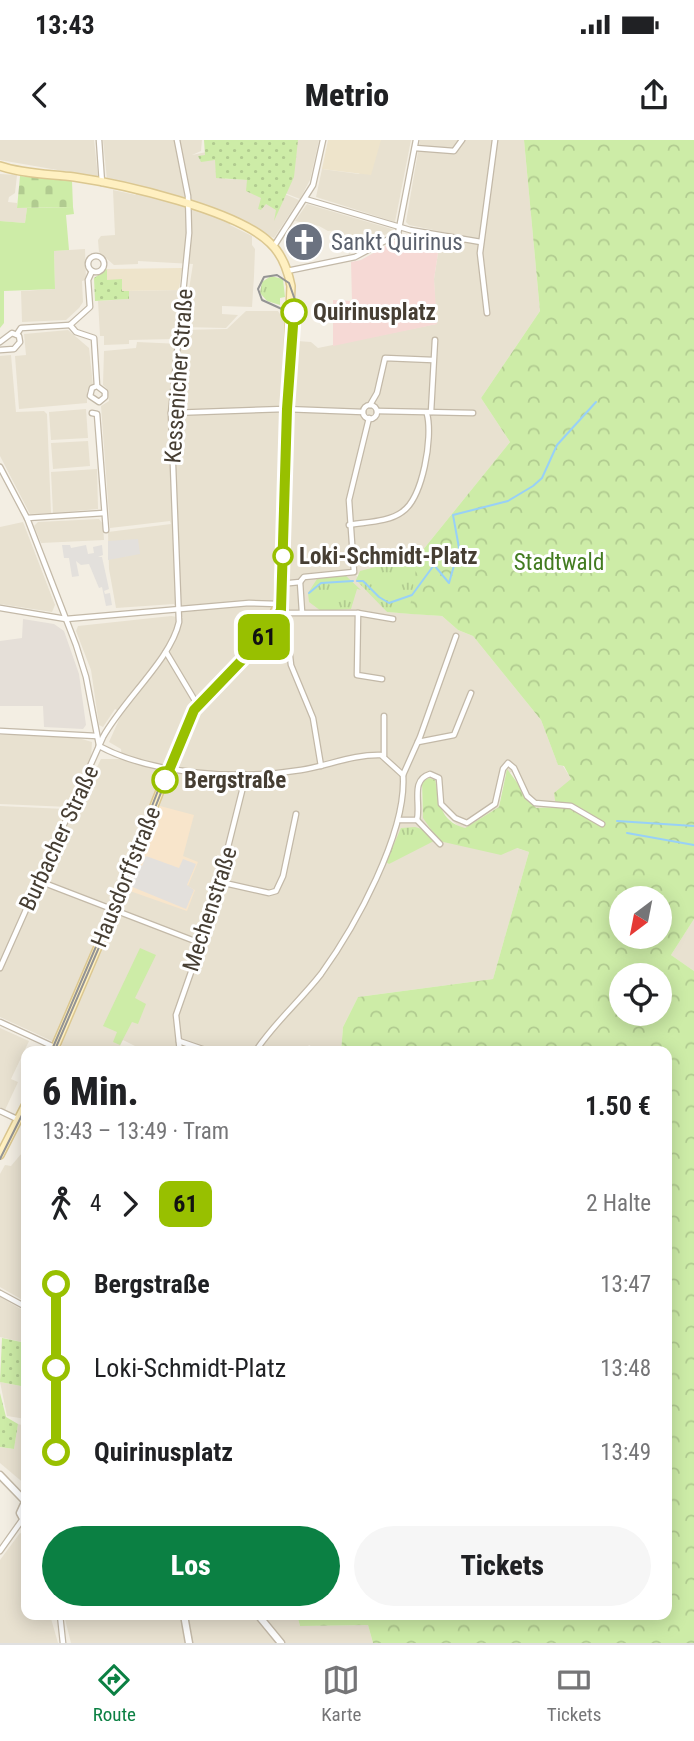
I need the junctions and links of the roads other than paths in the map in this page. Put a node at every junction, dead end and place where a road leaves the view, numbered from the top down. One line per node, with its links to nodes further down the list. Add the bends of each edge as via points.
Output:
1 (99, 140): 9 (street)
2 (177, 140): 11 (street, Kessenicher Straße)
3 (323, 140): 10 (street, via 314,182)
4 (416, 140): 7 (street)
5 (462, 140): 7 (street, via 454,152)
6 (495, 140): 13 (street)
7 (415, 148): 12 (street)
8 (0, 166): 9 (main road)
9 (102, 183): 11 (main road)
10 (305, 198): 12 (street); 14 (street)
11 (189, 205): 14 (main road, via 246,227); 30 (street, Kessenicher Straße)
12 (400, 228): 13 (street); 16 (street, via 395,236 355,257)
13 (481, 242): 17 (street)
14 (274, 247): 16 (main road)
15 (92, 271): 18 (street, via 90,307)
16 (287, 271): 26 (main road, Hausdorffstraße, via 292,305)
17 (487, 313)
18 (70, 325): 19 (street, via 21,328); 24 (street, via 94,338)
19 (17, 334): 21 (street, via 8,334); 22 (street, via 19,346)
20 (435, 340): 23 (street)
21 (0, 342)
22 (0, 350)
23 (433, 360): 25 (street, via 385,358); 31 (street)
24 (97, 386)
25 (370, 405): 27 (street); 28 (street)
26 (286, 409): 28 (street); 30 (street); 40 (main road, Hausdorffstraße)
27 (377, 411): 31 (street); 33 (street)
28 (363, 412): 33 (street)
29 (92, 413): 35 (street, via 97,417)
30 (171, 413): 43 (street, Kessenicher Straße)
31 (429, 413): 32 (street); 37 (street, via 427,455 410,505 395,516)
32 (473, 413)
33 (369, 418): 37 (street, via 350,492)
34 (0, 467): 36 (street)
35 (104, 513): 36 (street); 38 (street)
36 (27, 518): 47 (street)
37 (349, 525): 39 (street, via 354,572 304,577)
38 (106, 530)
39 (300, 582): 40 (street); 44 (street)
40 (280, 584): 41 (main road, Hausdorffstraße)
41 (278, 604): 43 (street); 45 (street); 53 (main road, Hausdorffstraße, via 264,634)
42 (0, 608): 47 (street)
43 (180, 609): 47 (street); 50 (street, Kessenicher Straße, via 176,636)
44 (302, 612): 45 (street); 46 (street)
45 (285, 613): 61 (street, via 291,665 313,718)
46 (358, 613): 48 (street); 51 (street, via 357,675)
47 (66, 619): 56 (street, via 86,677)
48 (393, 619)
49 (456, 636): 57 (street)
50 (166, 652): 53 (street); 58 (street, Kessenicher Straße, via 120,708)
51 (382, 679)
52 (471, 693): 57 (street, via 454,735)
53 (197, 704): 60 (main road, Hausdorffstraße)
54 (384, 716): 59 (street)
55 (0, 731): 56 (street)
56 (97, 736): 58 (street)
57 (416, 743): 63 (street)
58 (99, 746): 60 (street, via 117,755); 69 (street, Burbacher Straße)
59 (384, 756): 61 (street); 63 (street)
60 (169, 766): 62 (street); 71 (main road, Hausdorffstraße)
61 (321, 766): 62 (street)
62 (246, 775): 70 (street, Mechenstraße)
63 (403, 775): 65 (street)
64 (296, 814): 70 (street, via 276,891)
65 (400, 820): 66 (street); 80 (street, via 346,934 320,975)
66 (416, 820): 67 (street, via 422,777 430,774 439,779 441,804 467,823 495,804 508,763 535,803 571,806); 68 (street)
67 (602, 824)
68 (440, 844)
69 (39, 881): 71 (street); 73 (street, Burbacher Straße)
70 (220, 881): 72 (street, Mechenstraße)
71 (113, 910): 72 (street); 77 (main road, Hausdorffstraße)
72 (200, 943): 75 (street, Mechenstraße, via 176,1015)
73 (0, 968)
74 (0, 1023): 76 (street)
75 (179, 1041): 78 (street, Mechenstraße); 79 (street)
76 (48, 1046)
77 (55, 1046)
78 (179, 1046)
79 (194, 1046)
80 (260, 1046)
81 (0, 1111): 83 (street)
82 (21, 1114): 83 (main road)
83 (18, 1120): 84 (main road)
84 (0, 1155)
85 (0, 1293): 86 (street)
86 (21, 1304)
87 (0, 1475): 88 (street)
88 (21, 1495)
89 (21, 1526): 90 (street)
90 (0, 1551)
91 (61, 1620): 94 (street)
92 (185, 1620): 95 (street)
93 (262, 1620): 96 (street)
94 (63, 1643)
95 (189, 1643)
96 (281, 1643)

